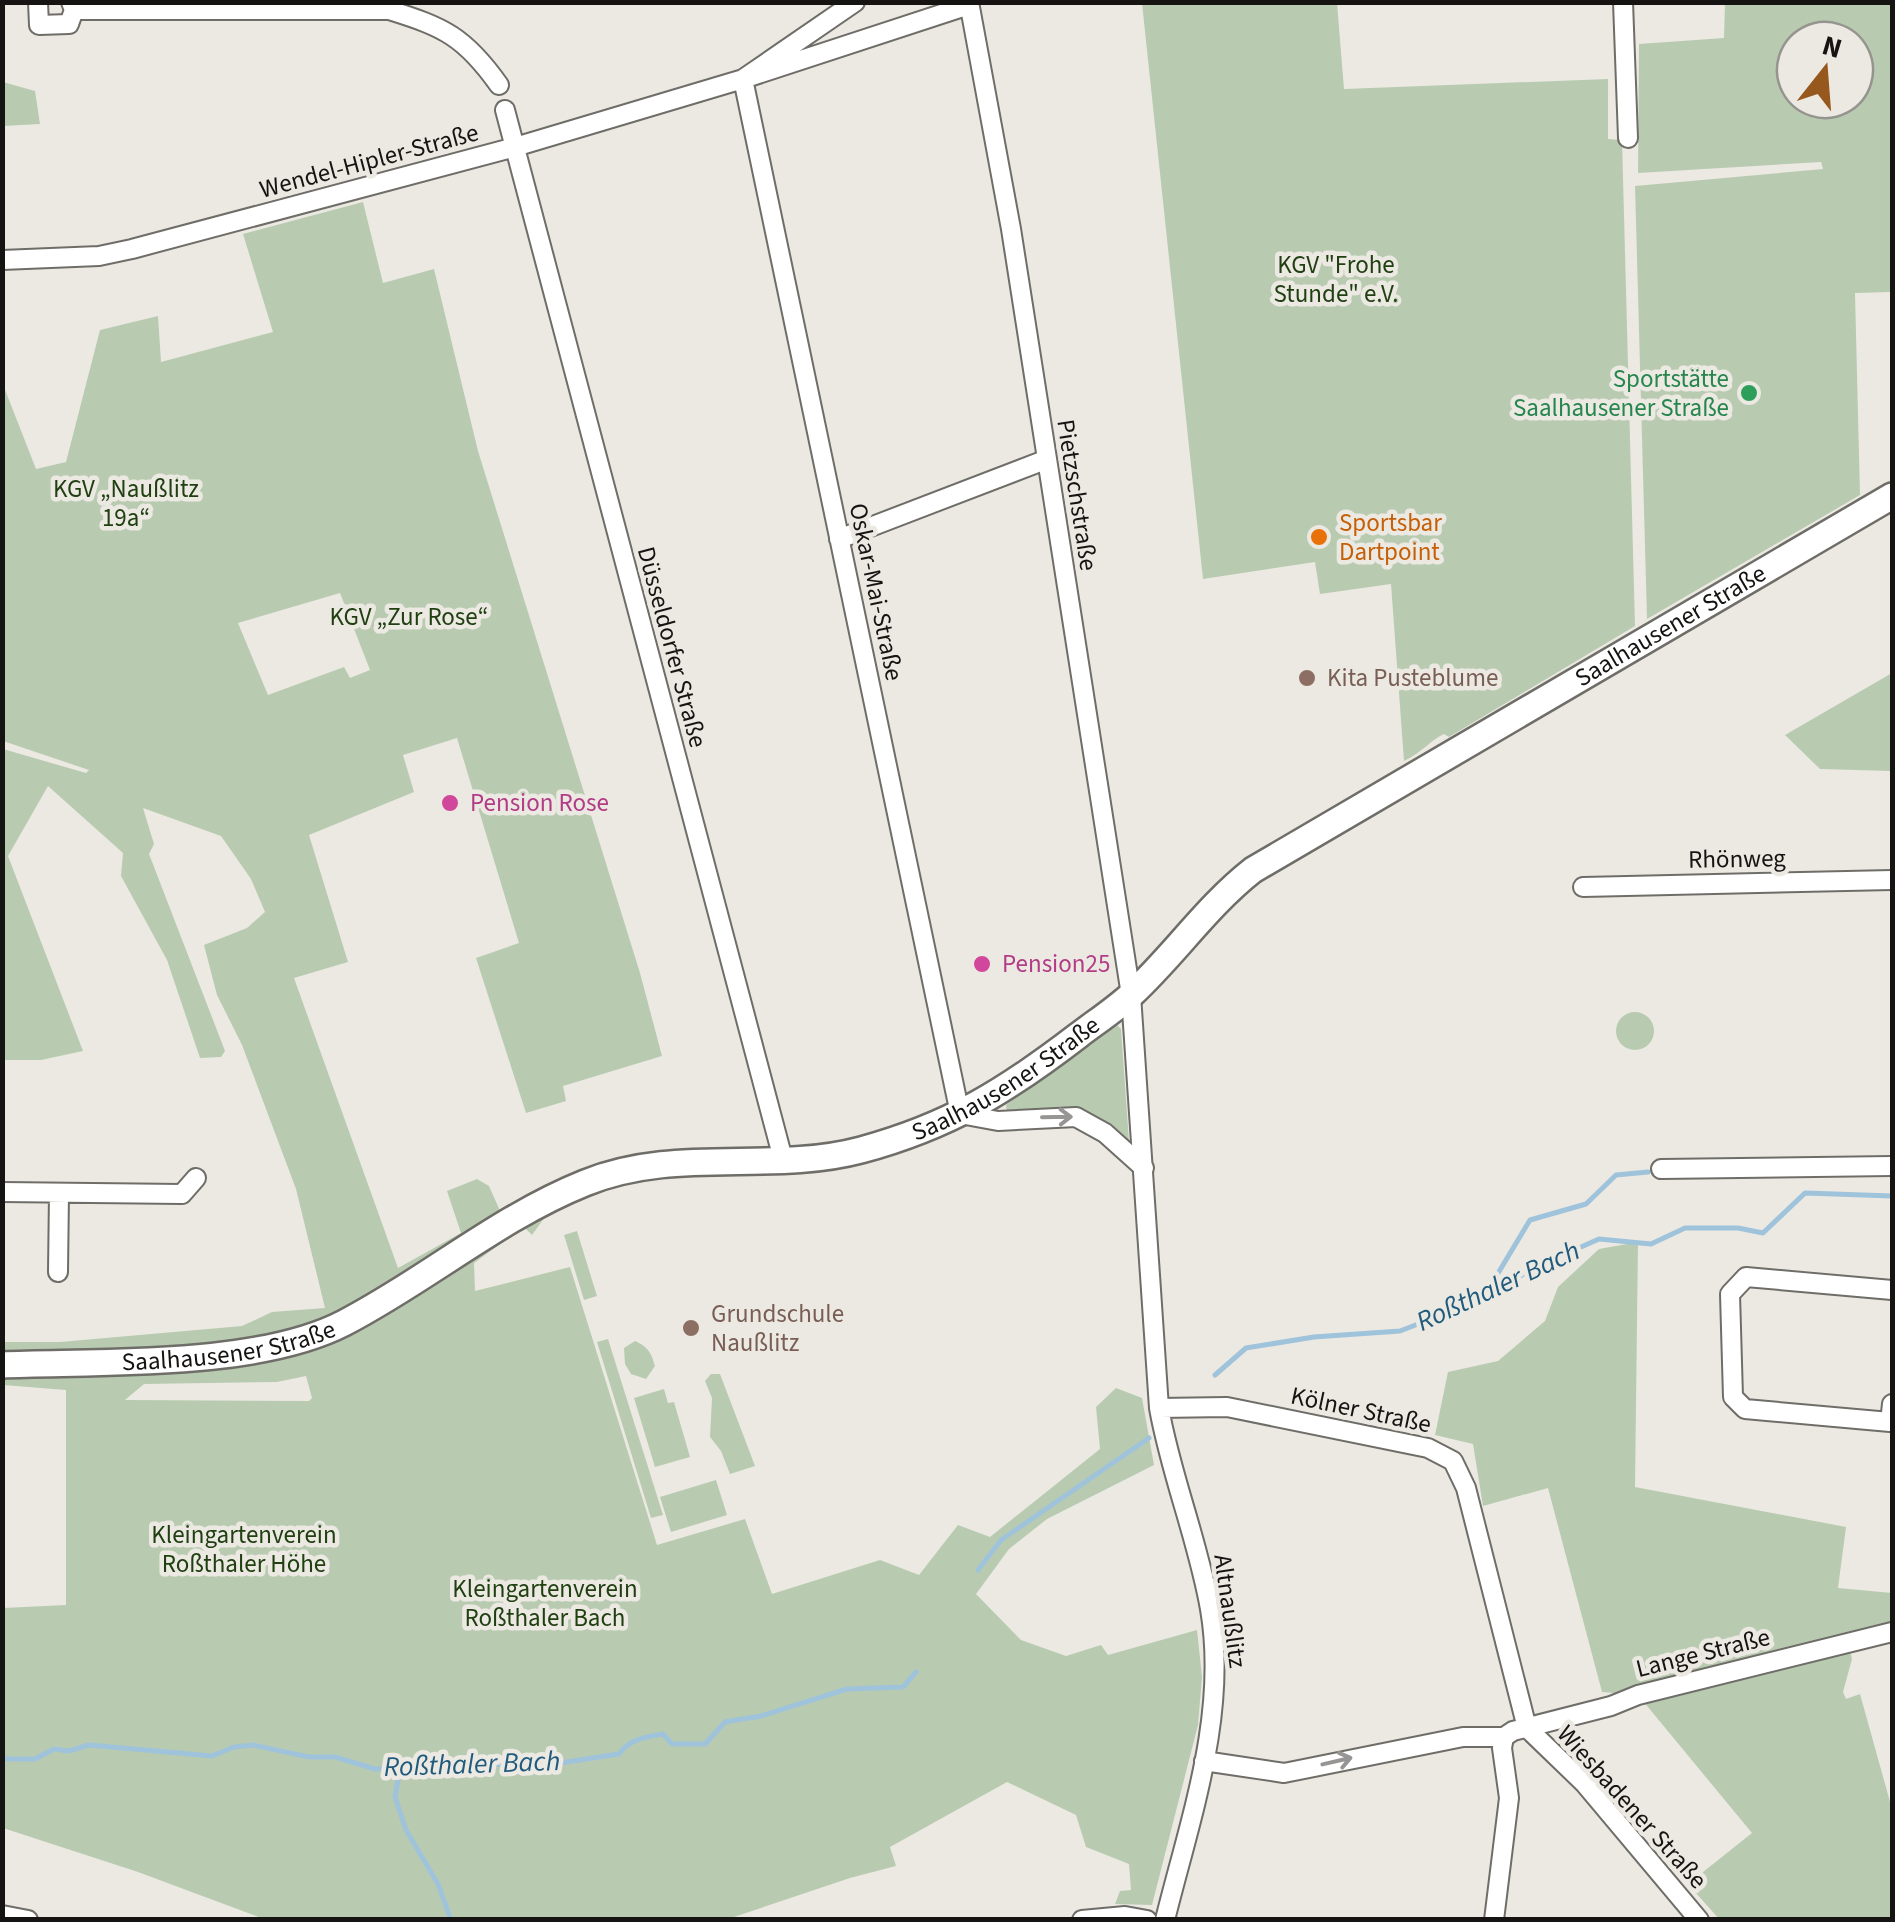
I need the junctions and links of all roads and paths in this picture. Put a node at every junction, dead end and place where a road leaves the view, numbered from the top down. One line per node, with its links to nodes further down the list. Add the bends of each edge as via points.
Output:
1 (38, 2): 5 (street, via 38,24 69,24)
2 (855, 2): 6 (street, Wendel-Hipler-Straße)
3 (1624, 2): 9 (street)
4 (969, 4): 6 (street, Wendel-Hipler-Straße); 12 (street, Pietzschstraße)
5 (72, 6): 7 (street, via 390,10 438,25 476,53)
6 (743, 79): 10 (street, Wendel-Hipler-Straße); 14 (street, Oskar-Mai-Straße)
7 (499, 85)
8 (505, 110): 10 (street, Düsseldorfer Straße)
9 (1628, 138)
10 (516, 147): 11 (street, Wendel-Hipler-Straße, via 132,249); 19 (street, Düsseldorfer Straße)
11 (2, 260)
12 (1046, 460): 14 (street); 17 (street, Pietzschstraße)
13 (1892, 496): 17 (street, Saalhausener Straße, via 1253,870)
14 (839, 539): 18 (street, Oskar-Mai-Straße)
15 (1892, 880): 16 (street, Rhönweg)
16 (1584, 887)
17 (1131, 996): 18 (street, Saalhausener Straße, via 1027,1075); 21 (street, Altnaußlitz)
18 (960, 1114): 19 (street, Saalhausener Straße, via 857,1151); 21 (street, one-way to 21, via 998,1121 1076,1117)
19 (782, 1159): 28 (street, Saalhausener Straße, via 658,1164 589,1181 505,1222 342,1324 291,1344)
20 (1892, 1166): 22 (street)
21 (1144, 1168): 30 (street, Altnaußlitz)
22 (1661, 1168)
23 (196, 1178): 25 (street, via 182,1194)
24 (2, 1192): 25 (street)
25 (59, 1192): 26 (street)
26 (58, 1272)
27 (1892, 1290): 29 (street, via 1746,1277 1730,1294 1733,1396 1745,1410 1890,1422)
28 (2, 1365)
29 (1892, 1404)
30 (1159, 1408): 32 (street, Kölner Straße, via 1227,1407 1428,1448 1453,1462 1466,1488); 34 (street, Altnaußlitz, via 1210,1611 1215,1678)
31 (1892, 1632): 32 (street, Lange Straße)
32 (1528, 1728): 33 (street, Lange Straße); 41 (street, Wiesbadener Straße, via 1584,1783)
33 (1504, 1736): 34 (street, one-way to 33, via 1284,1774 1464,1736); 40 (street, via 1509,1798)
34 (1204, 1761): 39 (street, Altnaußlitz)
35 (2, 1915): 36 (street)
36 (28, 1920)
37 (1082, 1920): 38 (street)
38 (1147, 1920)
39 (1165, 1920)
40 (1494, 1920)
41 (1700, 1920)

